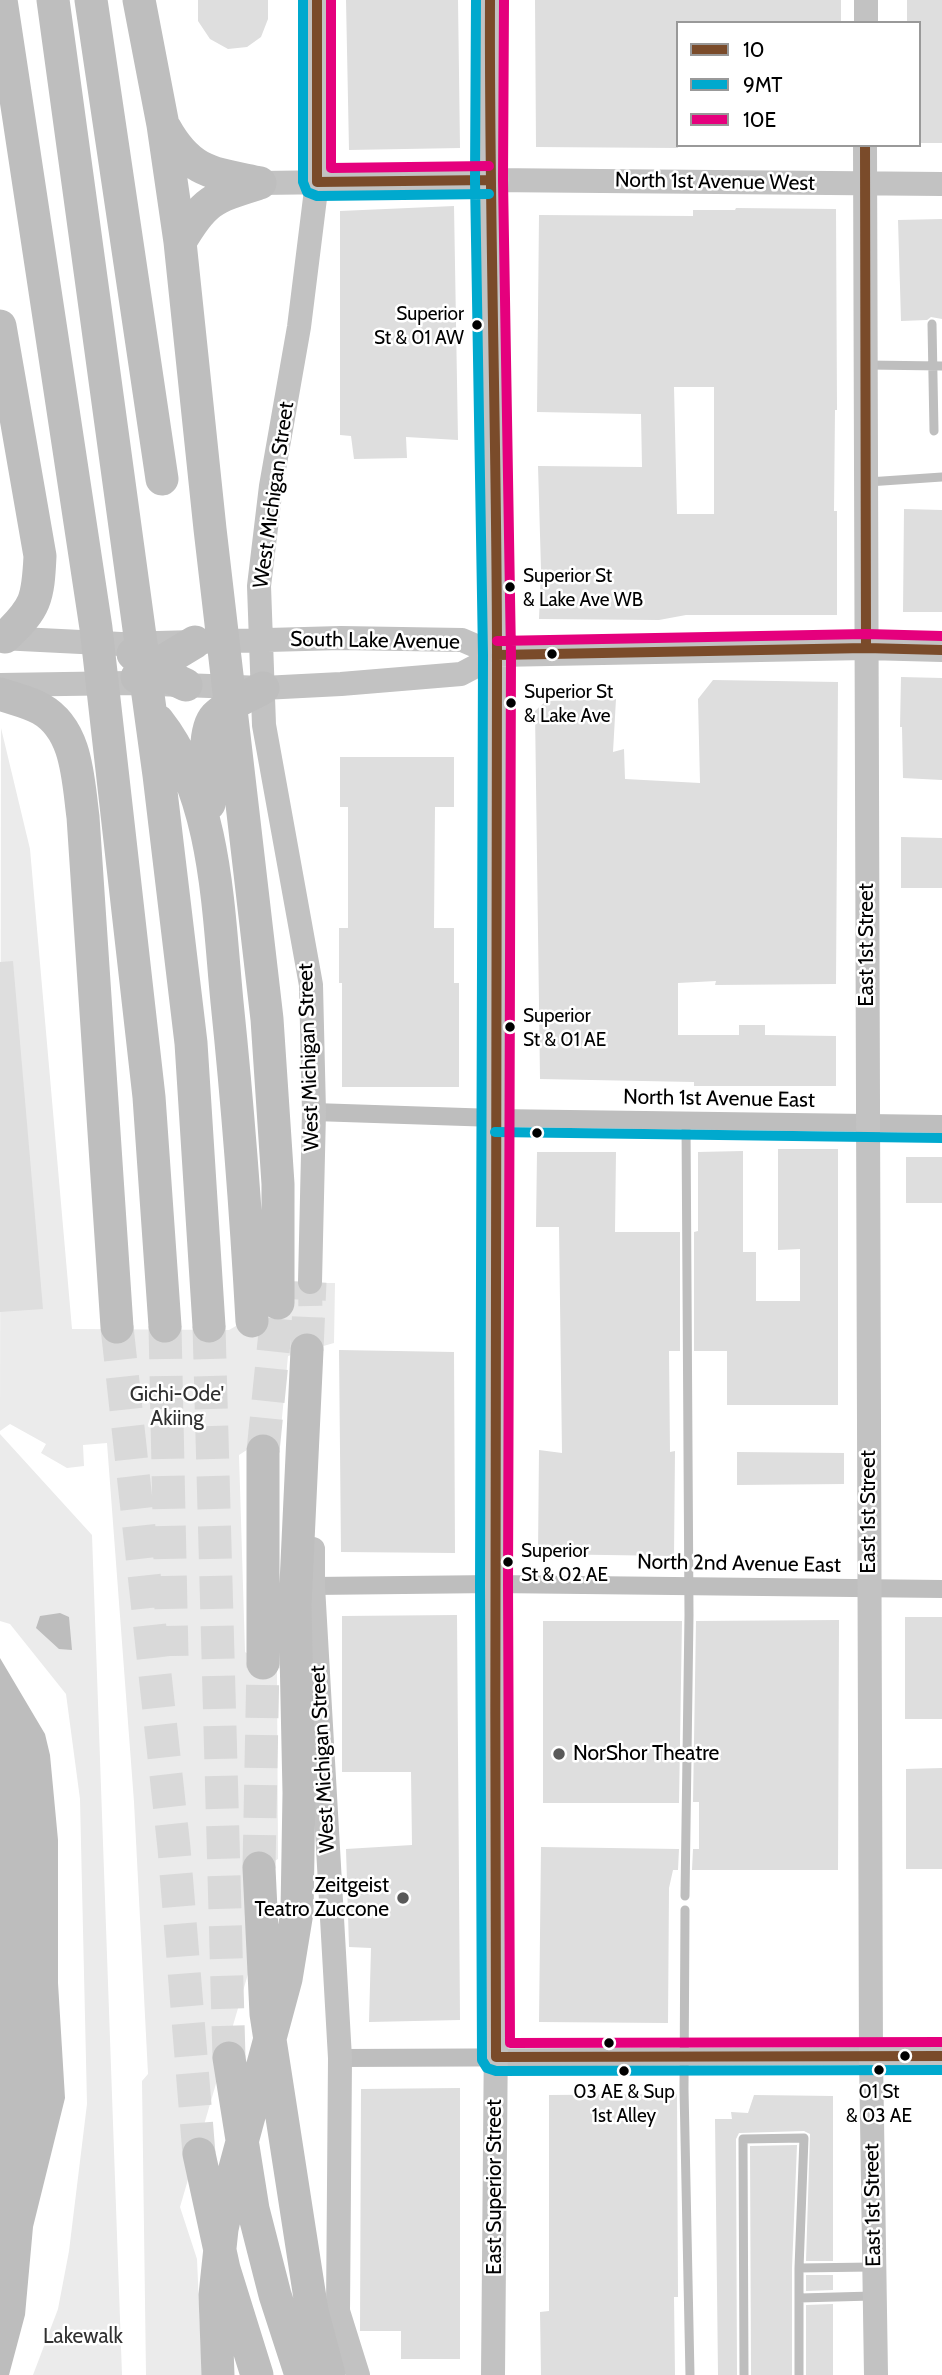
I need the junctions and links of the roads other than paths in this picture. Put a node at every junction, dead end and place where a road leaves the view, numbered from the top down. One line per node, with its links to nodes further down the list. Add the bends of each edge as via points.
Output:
1 (1, 0): 46 (highway, via 96,628 149,1097)
2 (53, 0): 47 (highway, via 158,762 191,1043)
3 (91, 0): 24 (highway)
4 (139, 0): 9 (highway)
5 (317, 0): 12 (street, West Michigan Street)
6 (490, 0): 11 (street, East Superior Street)
7 (866, 0): 8 (street)
8 (866, 21)
9 (163, 125): 13 (highway, via 195,165 210,173); 16 (highway)
10 (865, 147): 14 (street, East 1st Street)
11 (489, 180): 12 (street, North 1st Avenue West); 14 (street, North 1st Avenue West); 32 (street, East Superior Street)
12 (317, 182): 13 (street, North 1st Avenue West); 40 (street, West Michigan Street, via 259,586 264,724 311,985)
13 (260, 183): 16 (highway, via 220,195 206,205)
14 (865, 184): 15 (street, North 1st Avenue West); 19 (street, East 1st Street)
15 (942, 184)
16 (180, 243): 39 (highway, via 267,1019 278,1184 265,1312)
17 (932, 324): 20 (lane)
18 (0, 326): 22 (highway)
19 (865, 365): 20 (lane); 25 (street, East 1st Street)
20 (937, 366): 21 (lane)
21 (933, 431)
22 (23, 455): 26 (highway, via 40,556 38,594 25,618); 29 (highway, via 60,553)
23 (942, 477): 25 (lane)
24 (162, 479)
25 (866, 482): 30 (street, East 1st Street)
26 (3, 637): 27 (street, South Lake Avenue)
27 (73, 641): 29 (street, South Lake Avenue); 33 (highway, via 106,662)
28 (195, 642): 29 (street, South Lake Avenue); 32 (street, South Lake Avenue, via 462,640); 33 (highway)
29 (121, 644): 33 (highway)
30 (866, 648): 31 (street); 32 (street); 43 (street, East 1st Street)
31 (942, 650)
32 (497, 655): 36 (street, South Lake Avenue, via 461,674); 41 (street, East Superior Street)
33 (139, 675): 34 (street); 35 (highway); 38 (highway, via 103,737); 39 (highway, via 186,768)
34 (0, 685)
35 (186, 685): 36 (street, South Lake Avenue)
36 (262, 688): 39 (highway, via 235,702 211,725 207,752)
37 (0, 694): 38 (highway, via 43,710 64,732 75,759)
38 (83, 817): 48 (highway)
39 (211, 845)
40 (314, 1112): 41 (street, North 1st Avenue East); 45 (street, West Michigan Street)
41 (495, 1118): 42 (street, North 1st Avenue East); 51 (street, East Superior Street)
42 (686, 1121): 43 (street, North 1st Avenue East); 53 (lane)
43 (867, 1124): 44 (street, North 1st Avenue East); 54 (street, East 1st Street)
44 (942, 1124)
45 (310, 1282)
46 (165, 1326)
47 (209, 1326)
48 (117, 1328)
49 (309, 1349): 52 (street, West Michigan Street); 71 (highway, via 295,1605 297,1912 286,1979 224,2220 216,2276)
50 (263, 1451): 56 (highway)
51 (494, 1584): 52 (street, North 2nd Avenue East); 53 (street, North 2nd Avenue East); 63 (street, East Superior Street)
52 (313, 1586): 65 (street, West Michigan Street)
53 (688, 1586): 54 (street, North 2nd Avenue East); 58 (lane)
54 (870, 1588): 55 (street, North 2nd Avenue East); 61 (street, East 1st Street)
55 (942, 1589)
56 (263, 1664)
57 (259, 1868): 74 (highway, via 266,2014 310,2299)
58 (685, 1896)
59 (685, 1910): 60 (lane)
60 (684, 2056): 61 (street); 63 (street); 77 (lane)
61 (872, 2056): 62 (street); 67 (street, East 1st Street)
62 (942, 2056)
63 (496, 2057): 65 (street); 76 (street, East Superior Street)
64 (229, 2058): 73 (highway, via 253,2209)
65 (340, 2058): 75 (street, West Michigan Street, via 338,2309)
66 (199, 2154): 72 (highway, via 224,2269)
67 (874, 2266): 68 (lane); 69 (street, East 1st Street)
68 (799, 2268): 70 (lane); 78 (lane, via 804,2138 743,2139)
69 (875, 2296): 70 (lane); 80 (street, East 1st Street)
70 (800, 2298): 79 (lane)
71 (218, 2375)
72 (257, 2375)
73 (301, 2375)
74 (329, 2375)
75 (358, 2375)
76 (493, 2375)
77 (690, 2375)
78 (744, 2375)
79 (799, 2375)
80 (876, 2375)

